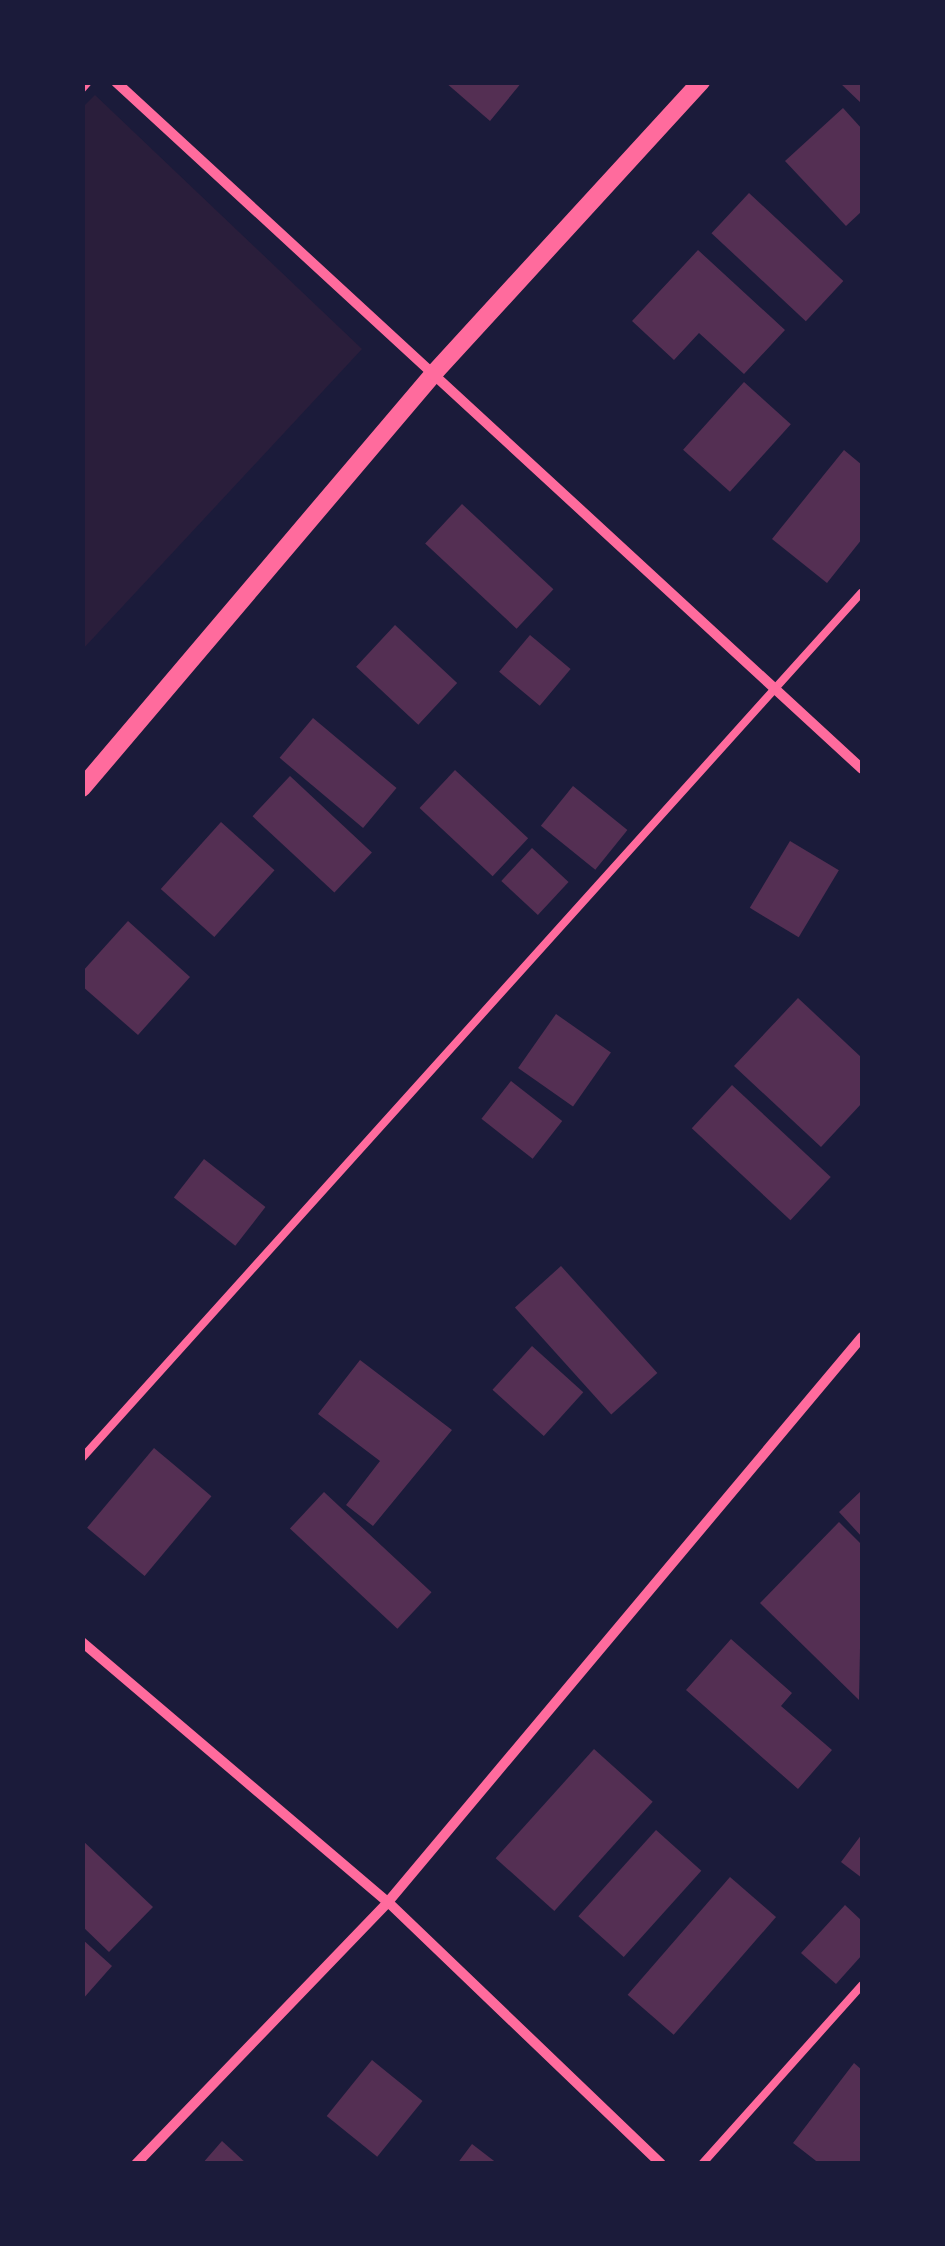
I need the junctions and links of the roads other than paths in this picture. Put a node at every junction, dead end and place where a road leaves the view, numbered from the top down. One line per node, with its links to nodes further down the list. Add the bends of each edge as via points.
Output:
1 (88, 82): 4 (lane)
2 (116, 82): 5 (street)
3 (700, 82): 5 (street)
4 (82, 89)
5 (436, 372): 7 (street); 9 (street)
6 (862, 592): 7 (lane)
7 (775, 688): 8 (street); 11 (lane)
8 (862, 769)
9 (82, 788)
10 (862, 1337): 13 (street)
11 (82, 1458)
12 (82, 1642): 13 (street)
13 (388, 1902): 15 (street); 16 (street)
14 (862, 1985): 17 (lane)
15 (136, 2164)
16 (662, 2164)
17 (702, 2164)

